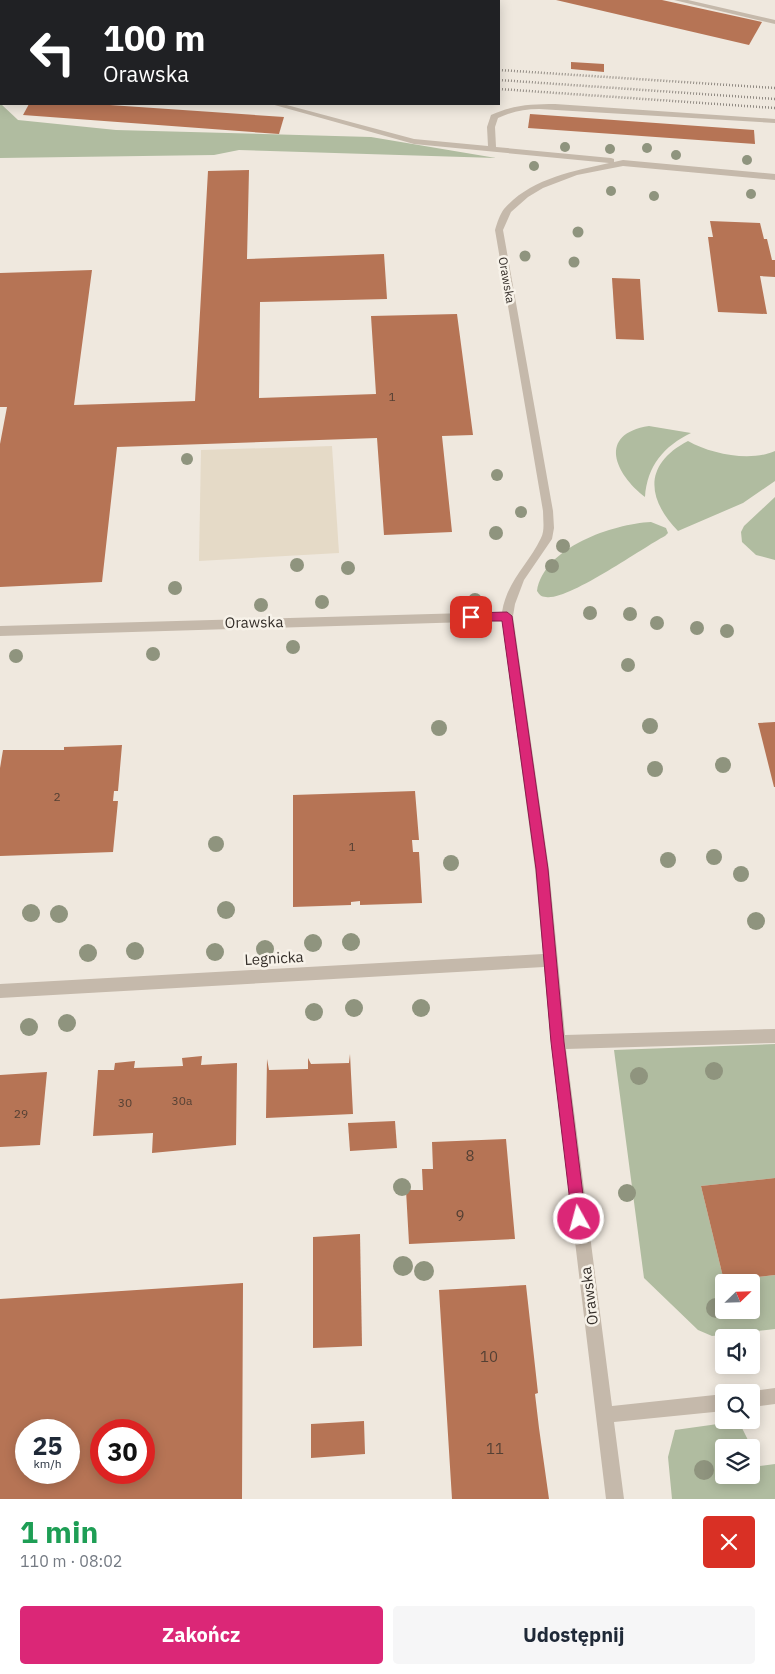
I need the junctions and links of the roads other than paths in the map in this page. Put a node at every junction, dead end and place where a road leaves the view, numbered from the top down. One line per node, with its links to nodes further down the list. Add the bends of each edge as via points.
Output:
1 (678, 0): 2 (street)
2 (775, 22)
3 (279, 105): 5 (street, via 414,141)
4 (775, 121): 5 (street, via 526,106 494,117)
5 (492, 148): 6 (street)
6 (623, 162): 7 (street, Orawska); 8 (street, Orawska, via 557,179 526,195 507,211 499,230 549,528 540,550 519,579 508,604)
7 (775, 177)
8 (507, 616): 9 (street, Orawska); 10 (street, Orawska, via 542,869)
9 (0, 630)
10 (551, 960): 11 (street, Legnicka); 13 (street, Orawska)
11 (0, 990)
12 (775, 1036): 13 (street)
13 (558, 1042): 17 (street, Orawska)
14 (775, 1396): 15 (street)
15 (760, 1398)
16 (715, 1403): 17 (street)
17 (603, 1416): 18 (street, Orawska)
18 (615, 1499)

